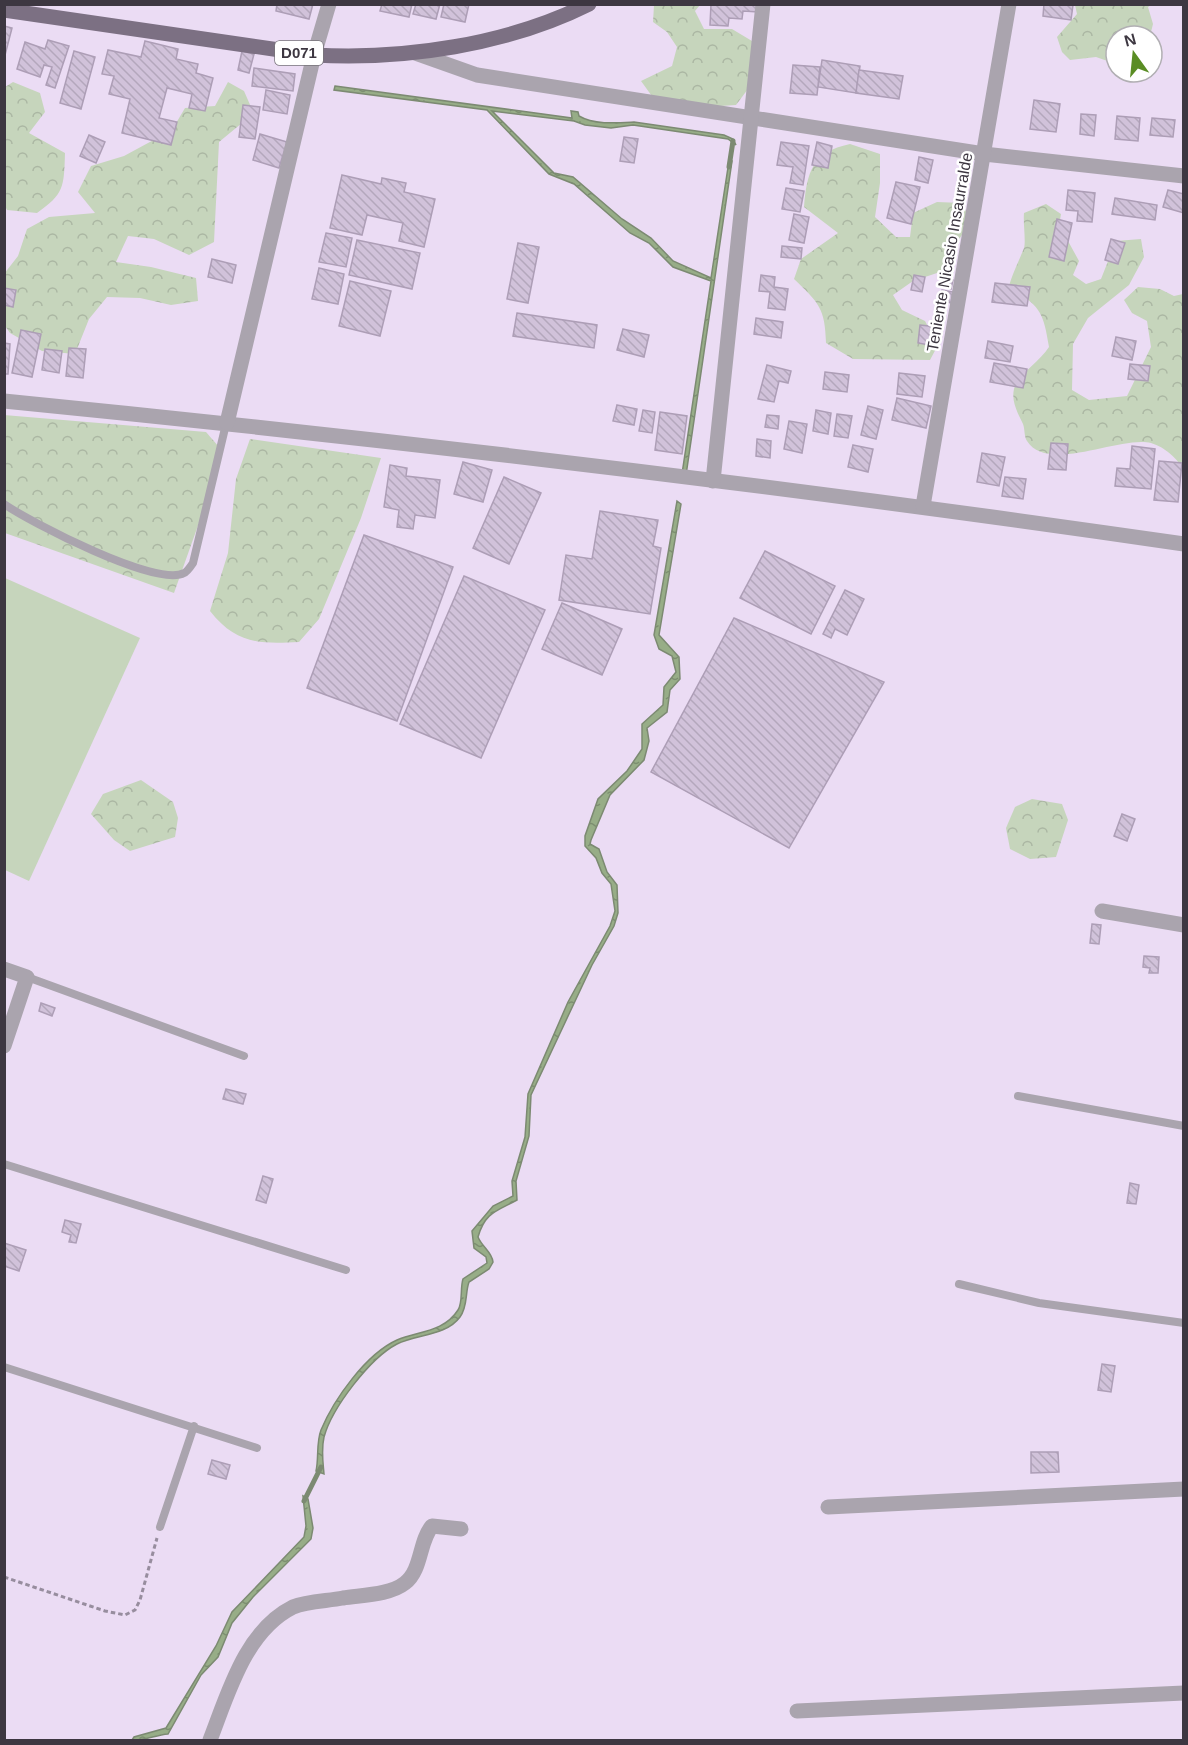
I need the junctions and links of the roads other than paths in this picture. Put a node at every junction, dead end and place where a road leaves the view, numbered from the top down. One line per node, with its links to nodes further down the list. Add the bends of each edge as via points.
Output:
1 (329, 4): 7 (street)
2 (589, 4): 6 (main road, D071, via 520,30)
3 (763, 4): 8 (street)
4 (1009, 4): 9 (street, Teniente Nicasio Insaurralde)
5 (4, 10): 7 (main road, D071)
6 (415, 53): 7 (main road, D071); 8 (street, via 477,75)
7 (314, 55): 12 (street)
8 (753, 118): 9 (street); 13 (street)
9 (984, 154): 10 (street); 15 (street, Teniente Nicasio Insaurralde)
10 (1184, 176)
11 (4, 401): 12 (street)
12 (227, 423): 13 (street); 14 (lane, via 194,563 184,574 170,576 113,559 50,532)
13 (713, 481): 15 (street)
14 (4, 504)
15 (923, 506): 16 (street)
16 (1184, 544)
17 (1102, 911): 18 (street)
18 (1184, 925)
19 (4, 969): 20 (street)
20 (27, 977): 21 (street); 22 (lane)
21 (4, 1046)
22 (244, 1056)
23 (1018, 1096): 24 (lane)
24 (1184, 1126)
25 (4, 1164): 26 (lane)
26 (346, 1270)
27 (959, 1284): 28 (lane, via 1039,1303)
28 (1184, 1323)
29 (4, 1367): 30 (lane)
30 (194, 1426): 31 (lane); 34 (lane)
31 (257, 1448)
32 (1184, 1489): 33 (street)
33 (828, 1507)
34 (160, 1527)
35 (461, 1529): 38 (street, via 432,1526 406,1583 389,1590 295,1606 270,1623 233,1682)
36 (1184, 1693): 37 (street)
37 (797, 1711)
38 (210, 1740)

